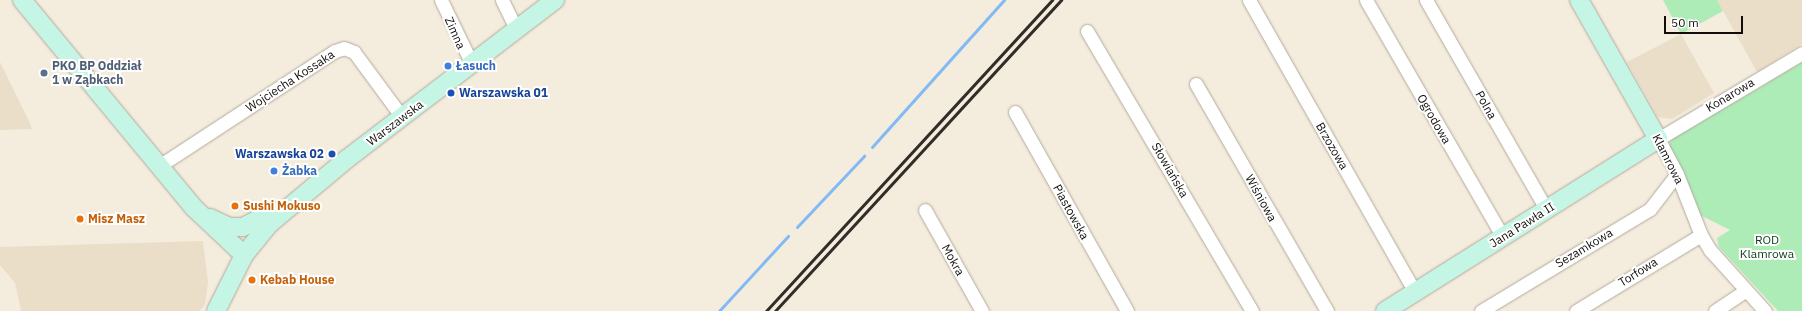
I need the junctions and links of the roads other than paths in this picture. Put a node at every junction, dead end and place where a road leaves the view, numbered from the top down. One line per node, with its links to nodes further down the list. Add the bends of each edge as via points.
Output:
1 (22, 0): 18 (street)
2 (441, 0): 13 (street, Zimna)
3 (502, 0): 11 (street)
4 (563, 0): 9 (street, Warszawska)
5 (1249, 0): 28 (street, Brzozowa)
6 (1366, 0): 25 (street, Ogrodowa)
7 (1426, 0): 22 (street, Polna)
8 (1579, 0): 17 (street, Klamrowa)
9 (546, 4): 11 (street, Warszawska)
10 (1087, 30): 32 (street, Słowiańska)
11 (517, 31): 13 (street, Warszawska)
12 (1802, 53): 17 (street, Konarowa)
13 (472, 64): 16 (street, Warszawska)
14 (1196, 84): 33 (street, Wiśniowa)
15 (1015, 112): 31 (street, Piastowska)
16 (402, 117): 18 (street, Wojciecha Kossaka, via 354,52 344,48 335,51); 20 (street, Warszawska)
17 (1658, 139): 19 (street, Klamrowa); 22 (street, Jana Pawła II)
18 (160, 166): 21 (street)
19 (1677, 174): 24 (street, Klamrowa); 35 (street, Sezamkowa, via 1650,209)
20 (295, 200): 21 (street, via 243,227 222,224); 26 (street, Warszawska, via 268,225)
21 (193, 207): 26 (street)
22 (1546, 209): 25 (street, Jana Pawła II)
23 (925, 210): 30 (street, Mokra)
24 (1701, 235): 27 (street, Klamrowa, via 1710,250); 36 (street, Torfowa)
25 (1503, 237): 28 (street, Jana Pawła II)
26 (244, 255): 29 (street, Warszawska)
27 (1746, 290): 37 (street); 38 (street, Klamrowa)
28 (1415, 292): 34 (street, Jana Pawła II)
29 (216, 311)
30 (982, 311)
31 (1127, 311)
32 (1252, 311)
33 (1327, 311)
34 (1385, 311)
35 (1481, 311)
36 (1576, 311)
37 (1714, 311)
38 (1765, 311)

